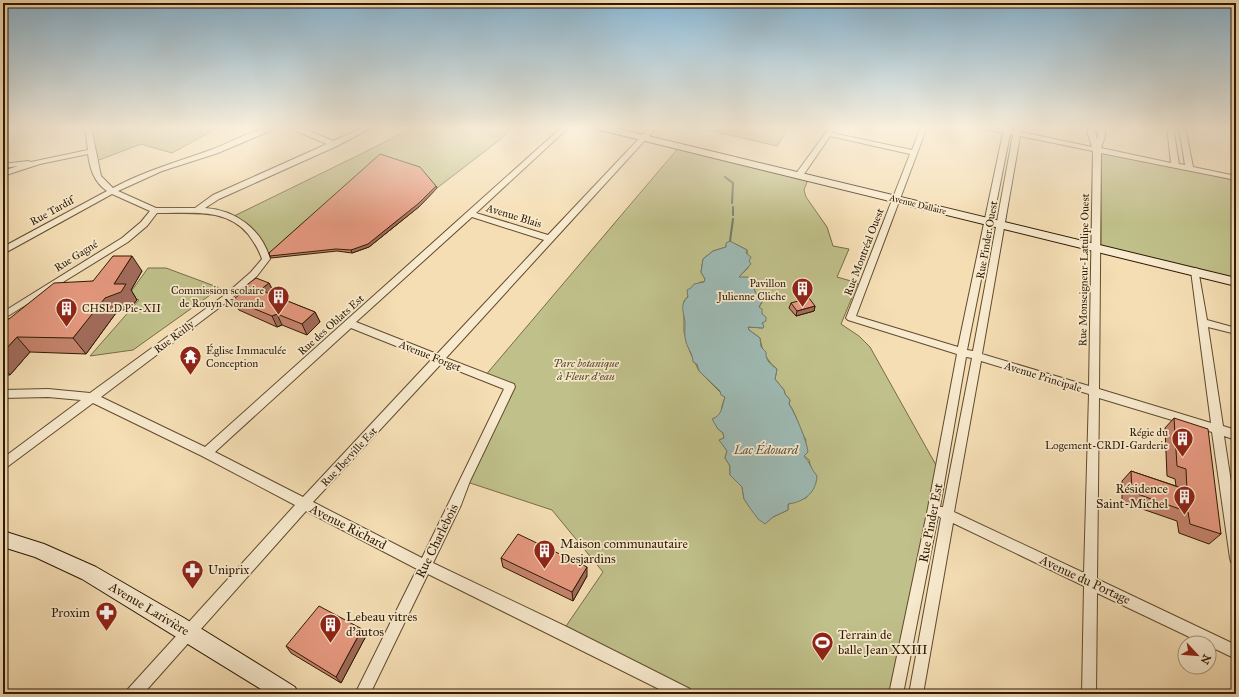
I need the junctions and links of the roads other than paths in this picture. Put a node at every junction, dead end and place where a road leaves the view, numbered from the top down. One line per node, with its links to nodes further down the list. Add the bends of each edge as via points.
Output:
1 (54, 160): 16 (street)
2 (94, 160): 23 (street, via 97,176 101,183)
3 (190, 160): 23 (street, Rue Tardif)
4 (299, 160): 26 (street, via 216,197)
5 (530, 160): 27 (street, Rue des Oblats Est)
6 (624, 160): 30 (street, Rue Iberville Est)
7 (734, 160): 21 (street, Avenue Dallaire)
8 (810, 160): 21 (street)
9 (911, 160): 24 (street, Rue Montréal Ouest)
10 (1002, 160): 28 (street, Rue Pinder Ouest)
11 (1012, 160): 29 (street, Rue Pinder Ouest)
12 (1097, 160): 31 (street, Rue Monseigneur-Latulipe Ouest)
13 (1147, 160): 17 (street)
14 (1174, 160): 17 (street)
15 (1188, 160): 19 (street)
16 (34, 164): 18 (street, via 18,163); 20 (street)
17 (1175, 165): 19 (street)
18 (3, 166)
19 (1189, 168): 22 (street)
20 (3, 174)
21 (799, 175): 24 (street, Avenue Dallaire)
22 (1236, 178)
23 (111, 190): 25 (street); 32 (street, Rue Tardif)
24 (896, 199): 28 (street, Avenue Dallaire); 36 (street, Rue Montréal Ouest)
25 (155, 210): 26 (street); 35 (street, Rue Gagné, via 144,224 125,240)
26 (197, 210): 46 (street, Rue Reilly, via 223,214 244,224 265,252 266,259 262,266 229,296)
27 (471, 214): 30 (street, Avenue Blais); 38 (street, Rue des Oblats Est)
28 (989, 221): 29 (street, Avenue Dallaire); 40 (street, Rue Pinder Ouest)
29 (1002, 224): 31 (street, Avenue Dallaire); 41 (street, Rue Pinder Ouest)
30 (551, 239): 42 (street, Rue Iberville Est)
31 (1097, 248): 33 (street, Avenue Dallaire); 44 (street, Rue Monseigneur-Latulipe Ouest)
32 (3, 251)
33 (1195, 271): 34 (street, Avenue Dallaire); 37 (street)
34 (1236, 282)
35 (3, 316)
36 (851, 318): 40 (street, Avenue Principale)
37 (1202, 322): 39 (street); 47 (street)
38 (351, 324): 42 (street, Avenue Forget); 49 (street, Rue des Oblats Est)
39 (1236, 331)
40 (962, 352): 41 (street, Avenue Principale); 52 (street, Rue Pinder Est)
41 (977, 356): 44 (street, Avenue Principale); 53 (street, Rue Pinder Est)
42 (439, 360): 43 (street, Avenue Forget); 51 (street, Rue Iberville Est)
43 (510, 387): 56 (street, Rue Charlebois)
44 (1093, 392): 47 (street, Avenue Principale); 57 (street, Rue Monseigneur-Latulipe Ouest)
45 (3, 394): 46 (street, Avenue Richard, via 58,393)
46 (93, 398): 49 (street, Avenue Richard); 50 (street, Rue Reilly)
47 (1216, 429): 48 (street, Avenue Principale); 55 (street)
48 (1236, 435)
49 (206, 453): 51 (street, Avenue Richard)
50 (3, 464)
51 (304, 504): 56 (street, Avenue Richard); 58 (street, Rue Iberville Est)
52 (934, 508): 53 (street, Avenue du Portage); 64 (street, Rue Pinder Est)
53 (947, 514): 57 (street, Avenue du Portage); 65 (street, Rue Pinder Est)
54 (3, 539): 58 (street, Avenue Larivière, via 64,560)
55 (1236, 558)
56 (425, 566): 62 (street, Rue Charlebois); 63 (street, Avenue Richard)
57 (1089, 581): 59 (street, Avenue du Portage); 66 (street, Rue Monseigneur-Latulipe Ouest)
58 (189, 632): 60 (street, Rue Iberville Est); 61 (street, Avenue Larivière)
59 (1236, 652)
60 (133, 694)
61 (288, 694)
62 (362, 694)
63 (685, 694)
64 (896, 694)
65 (916, 694)
66 (1088, 694)

